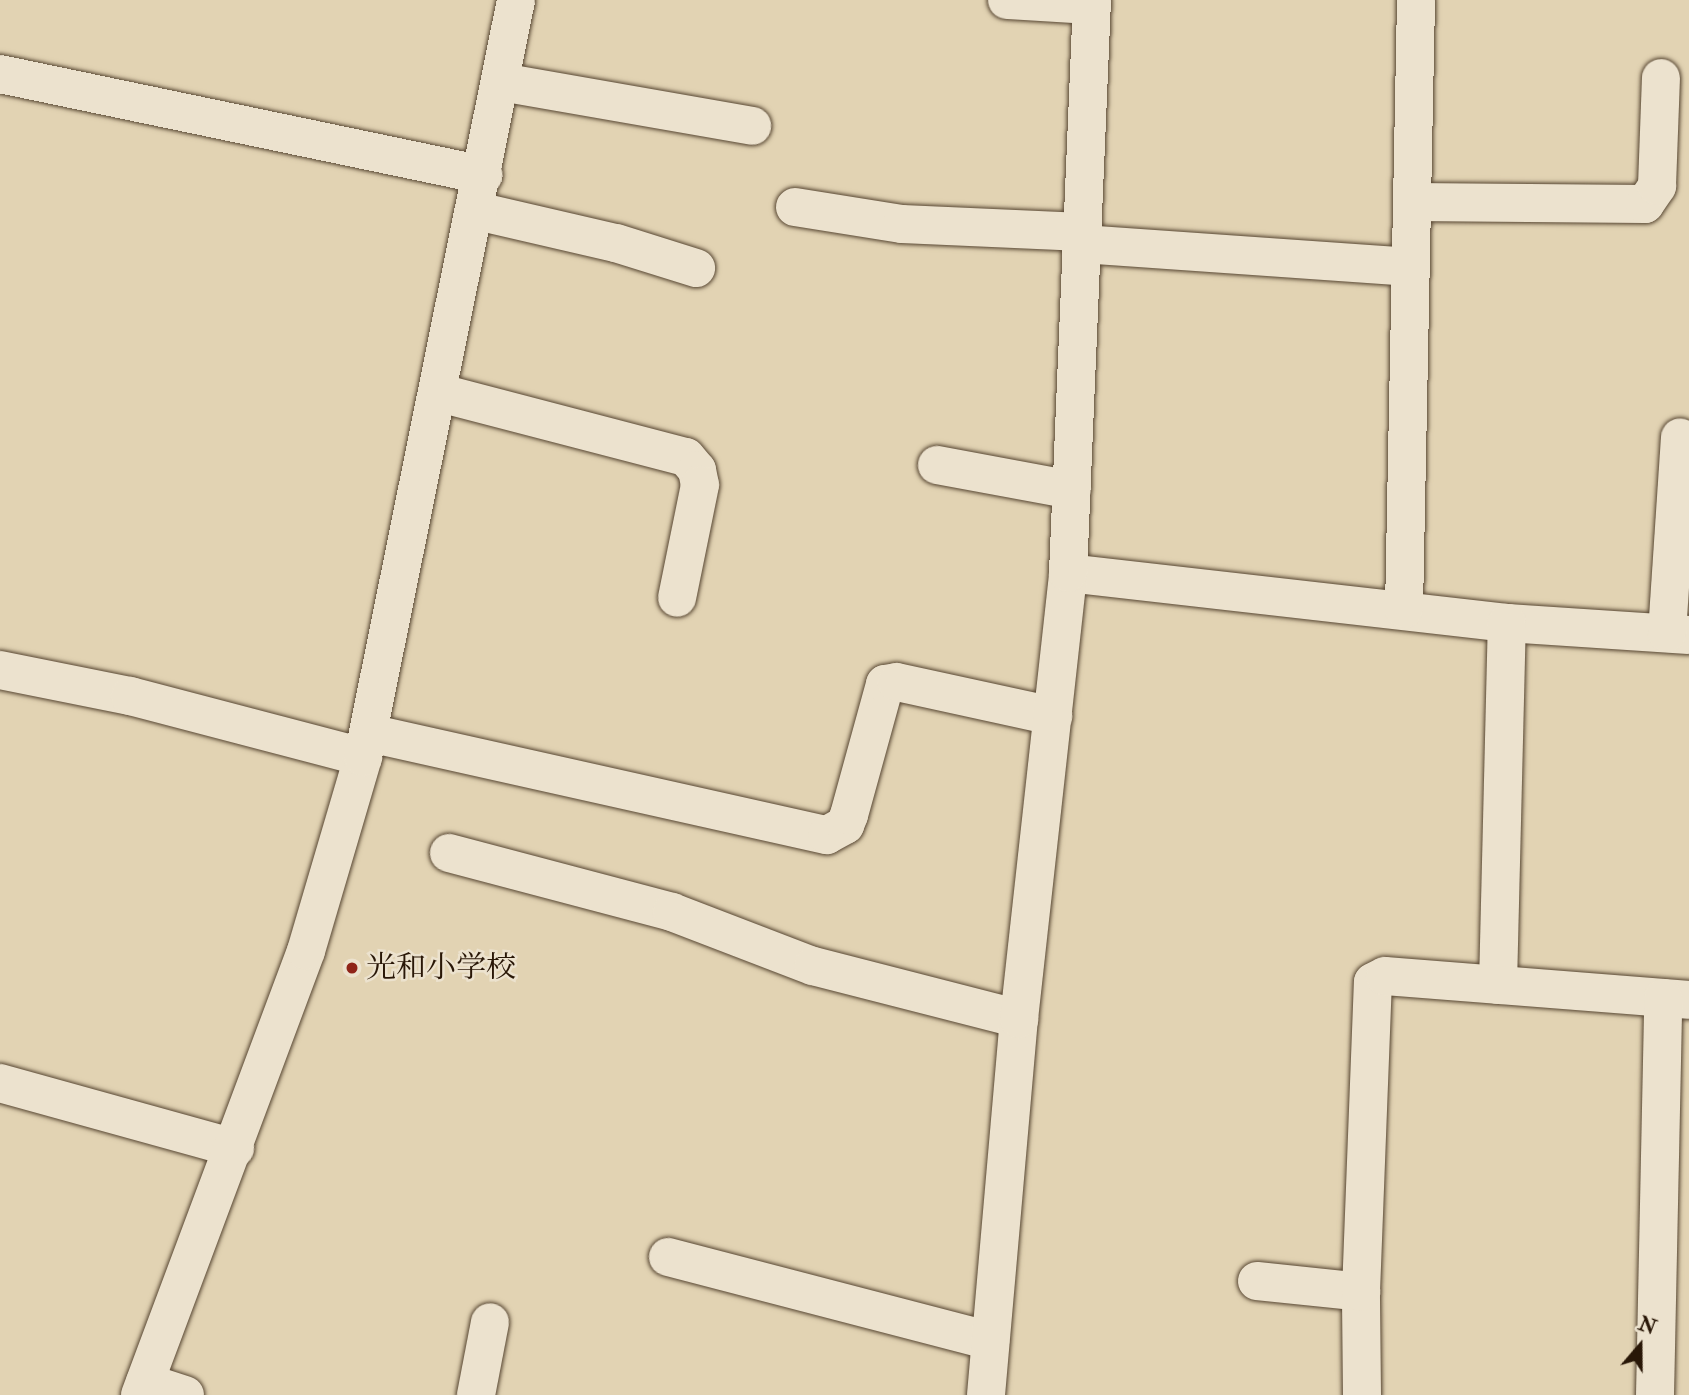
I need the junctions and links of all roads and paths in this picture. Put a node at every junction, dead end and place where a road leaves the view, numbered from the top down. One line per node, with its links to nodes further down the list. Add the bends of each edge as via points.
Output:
1 (516, 0): 7 (street)
2 (1007, 0): 4 (street)
3 (1416, 0): 10 (street)
4 (1092, 3): 12 (street)
5 (0, 74): 9 (street)
6 (1661, 78): 10 (street, via 1657,186 1645,204)
7 (501, 82): 8 (street); 9 (street)
8 (752, 126)
9 (480, 193): 14 (street); 15 (street)
10 (1412, 202): 13 (street)
11 (795, 207): 12 (street, via 902,224)
12 (1083, 238): 13 (street); 18 (street)
13 (1410, 267): 21 (street)
14 (696, 268)
15 (440, 393): 20 (street, via 686,457 697,470 700,485); 26 (street)
16 (1680, 437): 23 (street)
17 (937, 465): 18 (street)
18 (1072, 490): 19 (street)
19 (1068, 573): 21 (street); 25 (street)
20 (677, 598)
21 (1404, 609): 22 (street)
22 (1507, 623): 23 (street); 28 (street)
23 (1678, 634)
24 (0, 670): 26 (street)
25 (1053, 716): 26 (street, via 897,682 885,684 849,815 845,825 827,835); 30 (street)
26 (366, 745): 32 (street, via 306,951)
27 (449, 853): 30 (street, via 672,912 813,966)
28 (1498, 985): 29 (street); 35 (street, via 1384,976 1373,982)
29 (1676, 999): 43 (street)
30 (1019, 1019): 37 (street)
31 (0, 1083): 32 (street)
32 (235, 1148): 38 (street)
33 (668, 1257): 37 (street)
34 (1257, 1281): 35 (street)
35 (1361, 1292): 42 (street)
36 (490, 1322): 40 (street)
37 (990, 1341): 41 (street)
38 (142, 1388): 39 (street)
39 (186, 1395)
40 (476, 1395)
41 (986, 1395)
42 (1362, 1395)
43 (1655, 1395)

